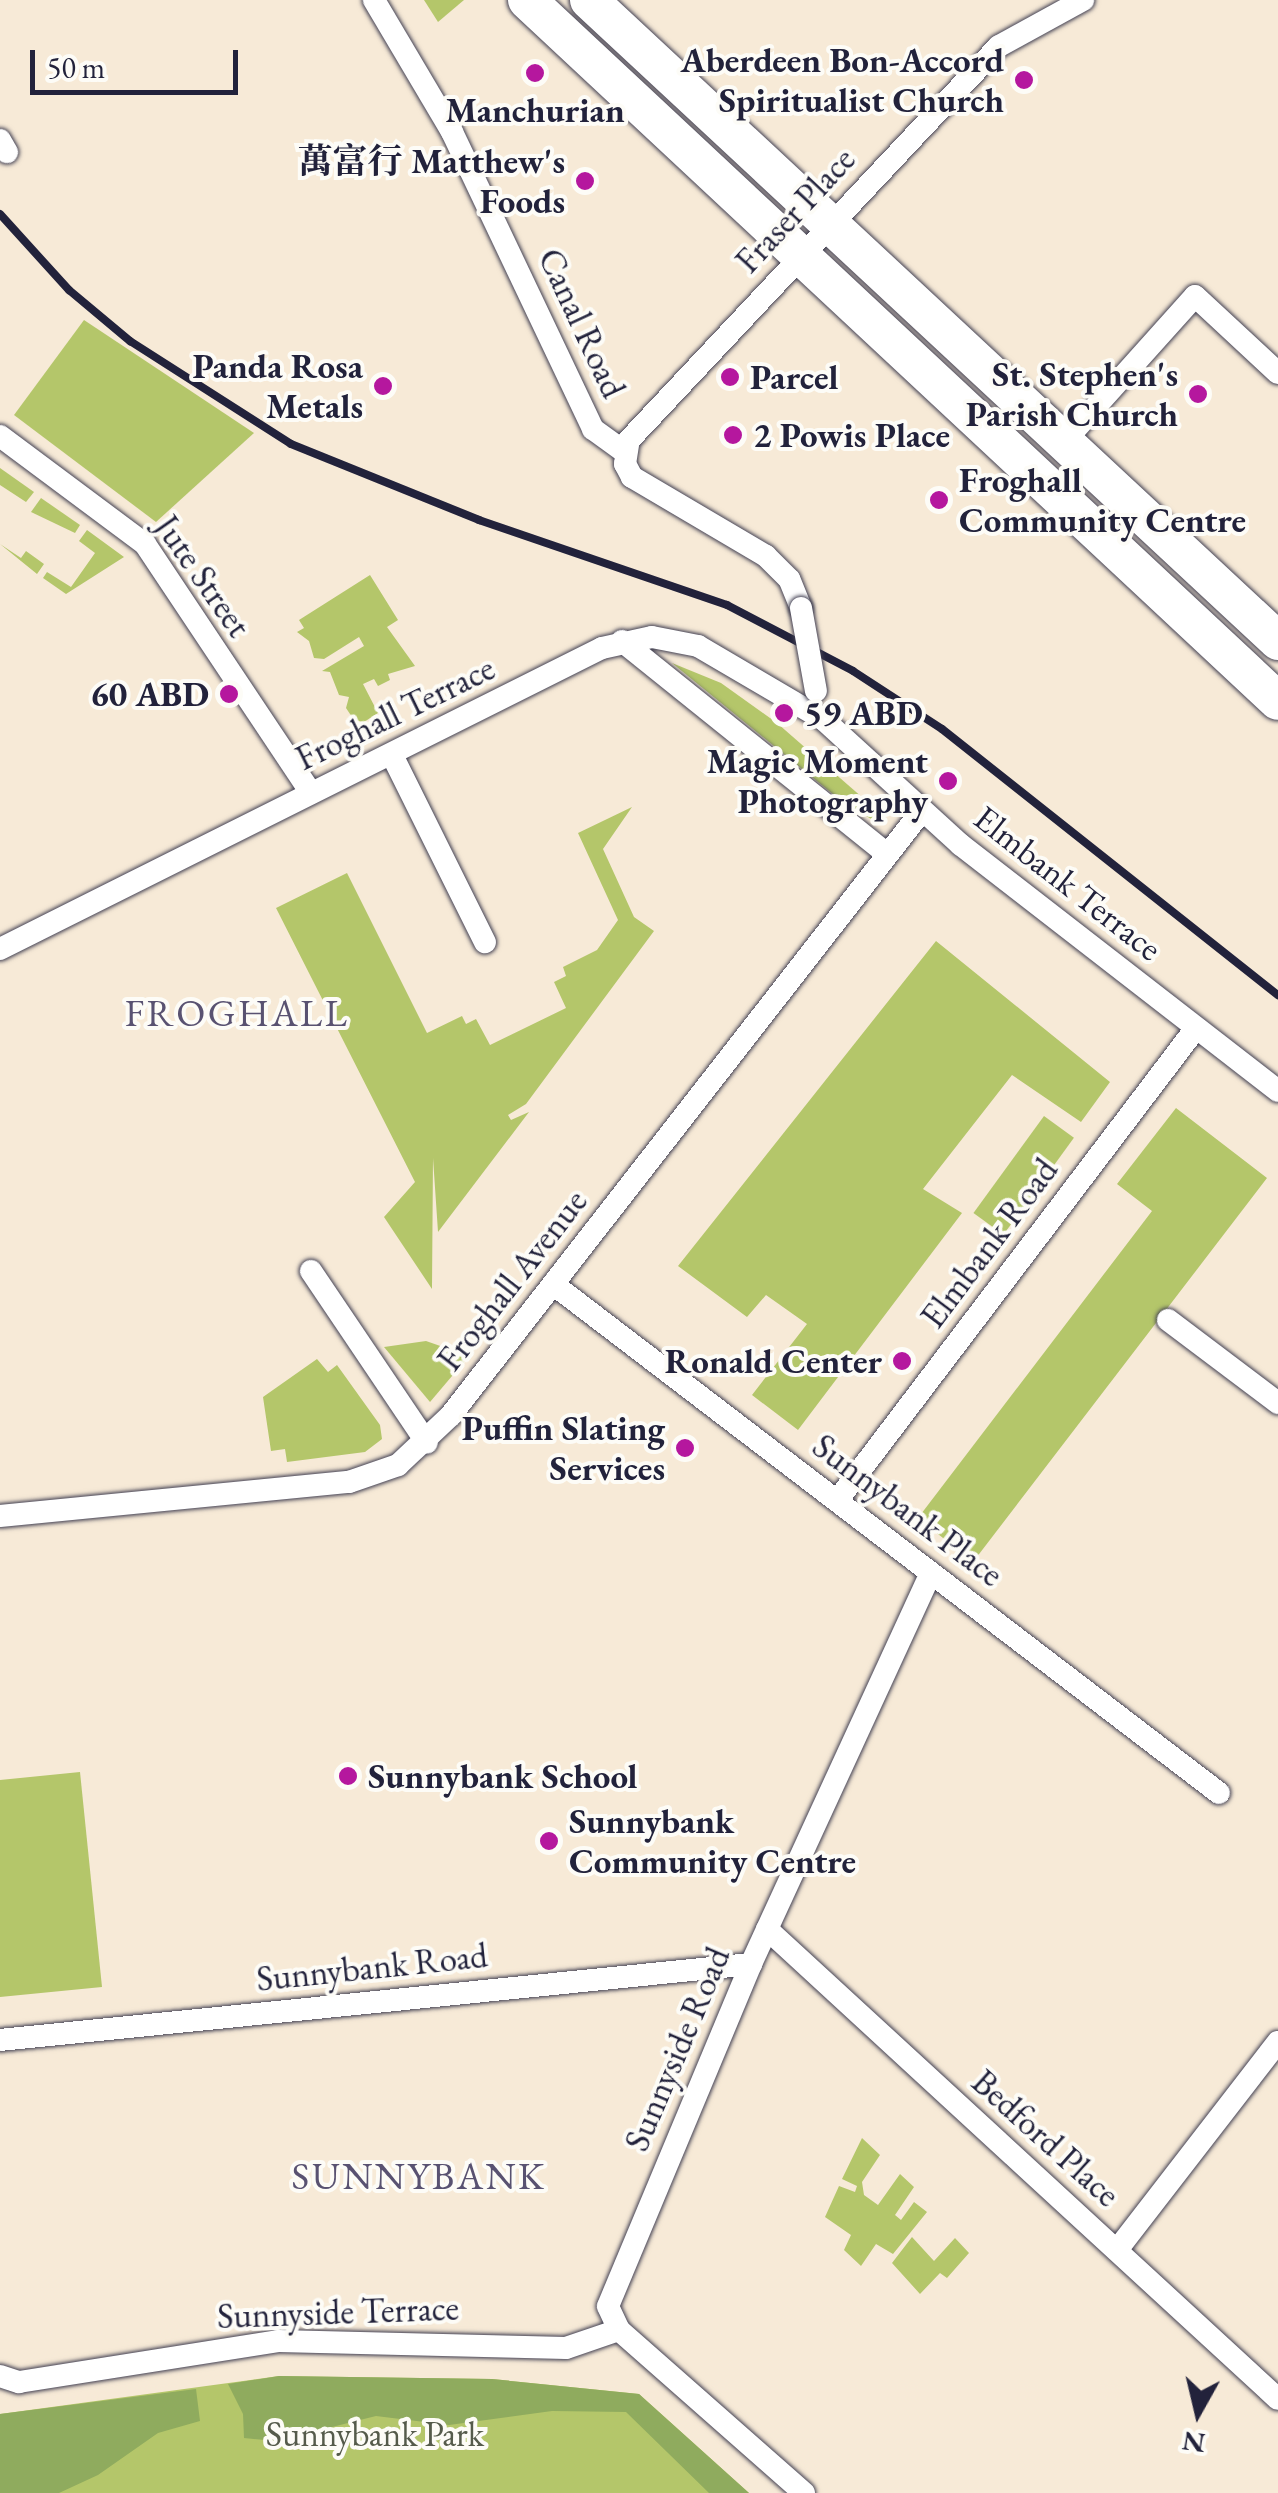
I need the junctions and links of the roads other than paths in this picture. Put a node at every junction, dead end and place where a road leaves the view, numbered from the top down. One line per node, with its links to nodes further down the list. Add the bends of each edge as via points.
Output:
1 (374, 0): 10 (street, Canal Road, via 452,132 583,412 593,429)
2 (528, 0): 6 (main road)
3 (1082, 0): 5 (street, Fraser Place, via 999,46)
4 (596, 3): 5 (main road)
5 (830, 224): 6 (street, Fraser Place); 9 (main road)
6 (801, 254): 10 (street, Fraser Place, via 646,416); 13 (main road)
7 (1278, 374): 9 (street, via 1195,296)
8 (0, 436): 16 (street, Jute Street, via 145,544)
9 (1064, 442): 12 (main road)
10 (625, 452): 14 (street, Canal Road, bridge, via 628,470 642,486 778,566 801,608)
11 (622, 641): 14 (street, Froghall Terrace, via 698,646); 15 (street, Froghall Terrace); 18 (street)
12 (1278, 642)
13 (1278, 702)
14 (824, 720): 17 (street, Elmbank Terrace)
15 (392, 755): 16 (street, Froghall Terrace); 19 (street)
16 (311, 793): 20 (street, Froghall Terrace)
17 (921, 812): 18 (street, Froghall Avenue); 21 (street, Elmbank Terrace)
18 (888, 854): 24 (street, Froghall Avenue)
19 (486, 942)
20 (0, 949)
21 (1196, 1028): 22 (street, Elmbank Terrace); 28 (street, Elmbank Road)
22 (1278, 1091)
23 (311, 1271): 27 (street)
24 (553, 1284): 27 (street, Froghall Avenue); 28 (street, Sunnybank Place)
25 (1168, 1320): 26 (street)
26 (1278, 1402)
27 (427, 1443): 29 (street, Froghall Avenue, via 398,1466 349,1482)
28 (837, 1500): 30 (street, Sunnybank Place)
29 (0, 1516)
30 (932, 1573): 31 (street, Sunnybank Place); 32 (street, Sunnyside Road)
31 (1220, 1793)
32 (767, 1929): 33 (street, Sunnyside Road); 36 (street, Bedford Place)
33 (751, 1964): 34 (street, Sunnybank Road); 37 (street, Sunnyside Road, via 611,2293 608,2306)
34 (0, 2040)
35 (1278, 2042): 36 (street)
36 (1117, 2250): 39 (street, Bedford Place)
37 (619, 2330): 38 (street, Sunnyside Terrace, via 566,2348 278,2342 19,2382); 40 (street)
38 (0, 2376)
39 (1278, 2398)
40 (804, 2493)

